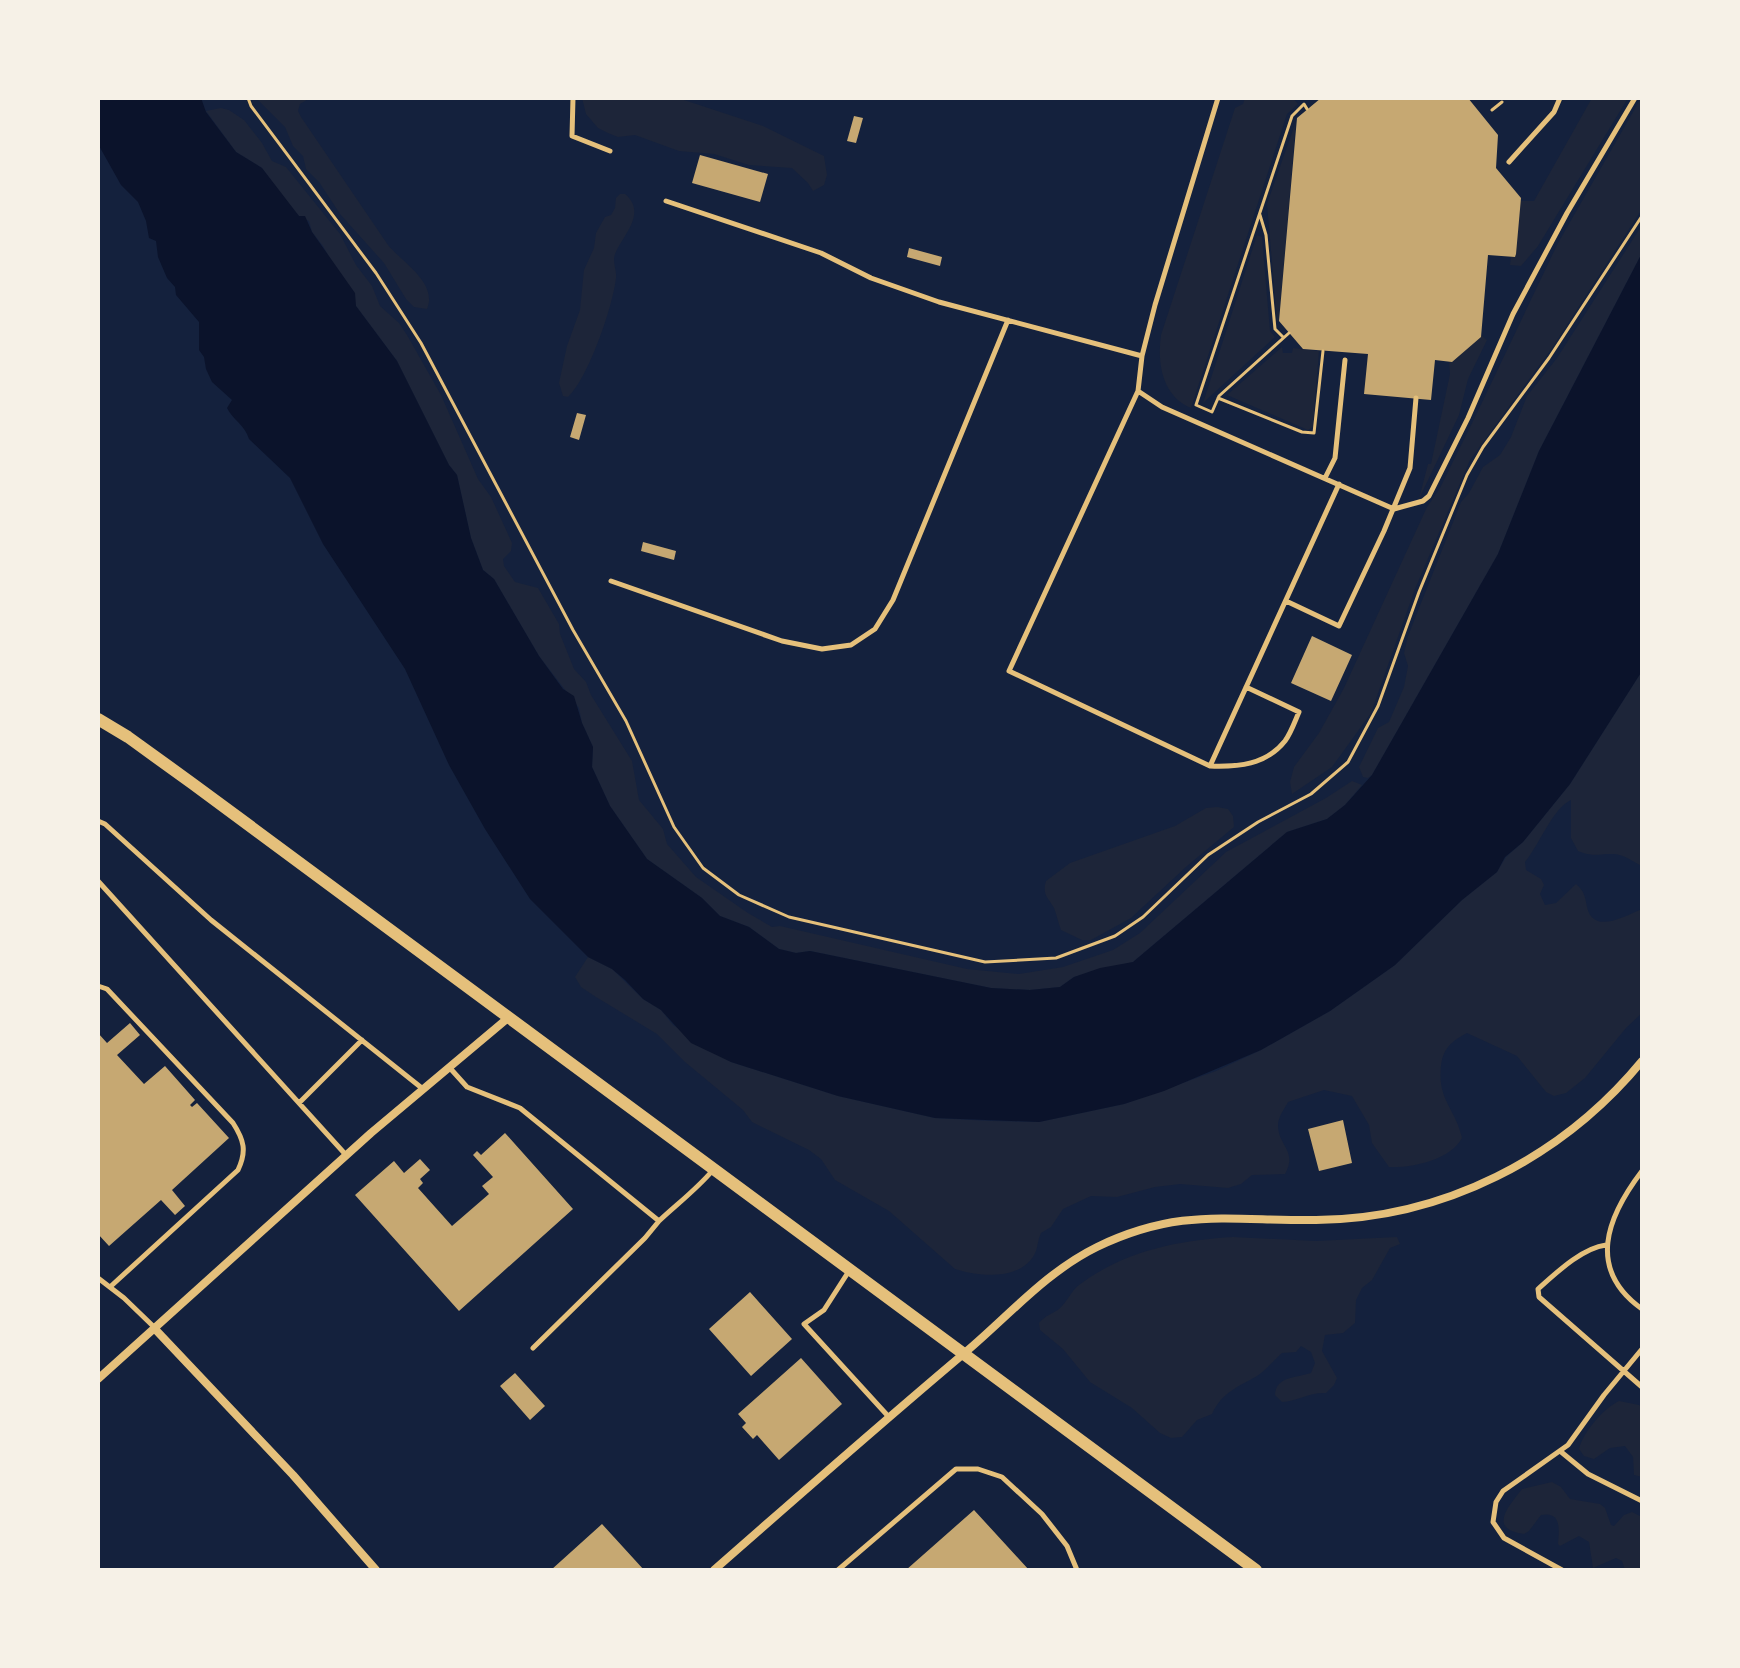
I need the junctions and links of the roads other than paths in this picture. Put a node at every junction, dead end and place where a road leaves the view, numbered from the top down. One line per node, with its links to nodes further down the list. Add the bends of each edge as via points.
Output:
1 (573, 98): 5 (lane, via 572,136)
2 (1218, 98): 9 (lane)
3 (1560, 98): 6 (lane, via 1554,112)
4 (1635, 98): 15 (lane, via 1513,314 1429,496)
5 (610, 151)
6 (1509, 162)
7 (666, 201): 8 (lane, via 821,253 939,302)
8 (1008, 320): 9 (lane); 16 (lane, via 893,600 875,629 851,645 822,649 782,641)
9 (1142, 356): 11 (lane)
10 (1345, 360): 13 (lane, via 1335,458)
11 (1138, 391): 13 (lane, via 1162,407); 20 (lane, via 1009,671)
12 (1416, 398): 15 (lane, via 1410,468)
13 (1325, 478): 14 (lane)
14 (1339, 484): 15 (lane); 17 (lane)
15 (1394, 509): 17 (lane, via 1339,626)
16 (611, 581)
17 (1286, 601): 18 (lane)
18 (1246, 687): 20 (lane); 20 (lane, via 1299,712 1286,741 1262,760 1240,767)
19 (98, 719): 24 (street)
20 (1210, 766)
21 (98, 821): 25 (lane, via 211,920)
22 (98, 881): 29 (lane)
23 (98, 986): 37 (lane, via 107,989 233,1123 246,1154 229,1179)
24 (508, 1018): 27 (street); 31 (street)
25 (362, 1040): 28 (lane); 29 (lane)
26 (1642, 1061): 42 (street, via 1570,1132 1478,1185 1433,1202 1364,1217 1211,1216 1150,1226 1096,1248 1050,1277)
27 (448, 1067): 28 (street); 33 (lane, via 467,1087 520,1108)
28 (423, 1089): 30 (street)
29 (299, 1103): 30 (lane)
30 (346, 1156): 39 (street)
31 (714, 1170): 33 (lane); 35 (street)
32 (1642, 1171): 34 (lane, via 1630,1186)
33 (659, 1221): 40 (lane)
34 (1606, 1245): 38 (lane, via 1608,1268 1619,1288); 43 (lane, via 1594,1246 1538,1289 1539,1297)
35 (850, 1271): 42 (street); 46 (lane, via 824,1310 804,1324)
36 (98, 1278): 37 (lane)
37 (110, 1287): 39 (lane)
38 (1642, 1309)
39 (154, 1328): 44 (street); 49 (street)
40 (533, 1348)
41 (1642, 1349): 43 (lane)
42 (963, 1355): 46 (street); 53 (street)
43 (1623, 1371): 45 (lane); 47 (lane)
44 (98, 1379)
45 (1642, 1387)
46 (888, 1416): 50 (street)
47 (1560, 1451): 48 (lane, via 1588,1474); 54 (lane, via 1503,1491 1493,1522 1504,1538)
48 (1642, 1501)
49 (376, 1570)
50 (714, 1570)
51 (838, 1570): 52 (lane, via 956,1469 978,1469 1002,1477 1042,1514 1067,1546)
52 (1077, 1570)
53 (1256, 1570)
54 (1562, 1570)

